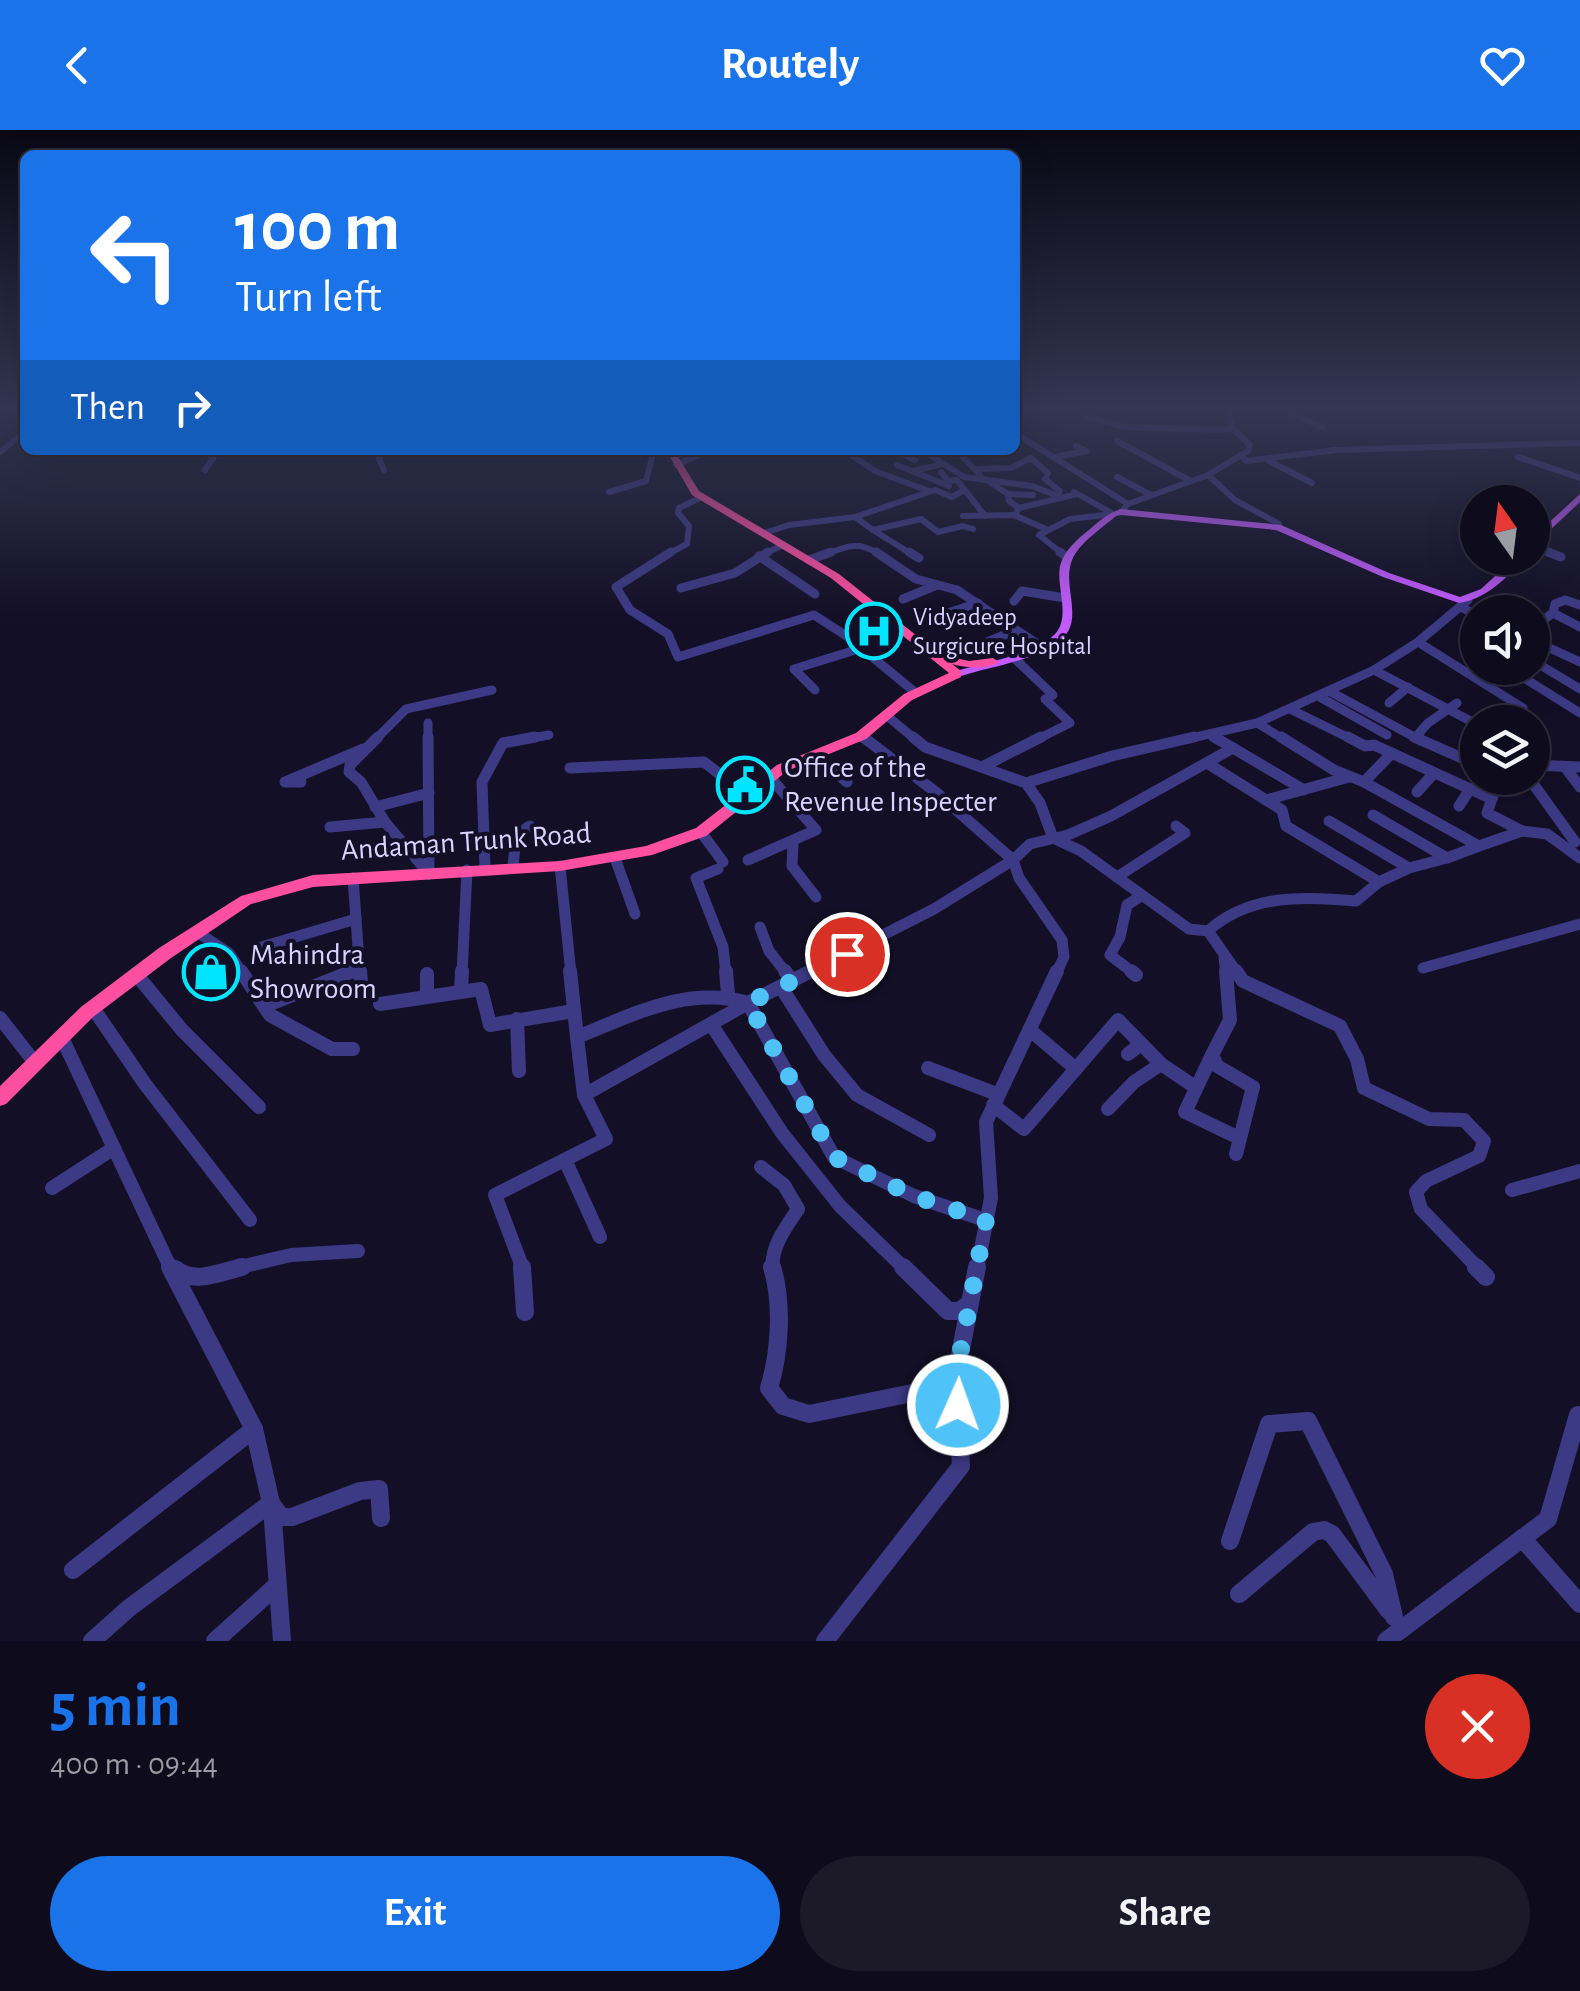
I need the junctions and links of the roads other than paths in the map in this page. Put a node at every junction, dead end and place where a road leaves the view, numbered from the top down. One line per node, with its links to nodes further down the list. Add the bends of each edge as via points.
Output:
1 (647, 478): 18 (street)
2 (683, 478): 25 (highway)
3 (893, 478): 19 (street)
4 (928, 478): 20 (street)
5 (946, 478): 6 (street)
6 (961, 478): 14 (street); 20 (street)
7 (1046, 478): 21 (street)
8 (1082, 478): 27 (street)
9 (1120, 478): 23 (street)
10 (1185, 478): 15 (street)
11 (1197, 478): 15 (street)
12 (1212, 478): 32 (street)
13 (1300, 478): 17 (street)
14 (984, 479): 21 (street); 22 (street)
15 (1190, 480): 23 (street)
16 (1137, 482): 23 (street)
17 (1312, 483)
18 (610, 492)
19 (930, 492): 20 (street, via 952,498); 29 (street)
20 (967, 493): 31 (street)
21 (1068, 493): 27 (street); 28 (street)
22 (1008, 494): 24 (street); 28 (street)
23 (1155, 494): 27 (street)
24 (1033, 495)
25 (702, 497): 37 (highway); 67 (street, via 679,508 689,526 688,544 616,587 639,620 668,634 678,658 814,615)
26 (1580, 497): 33 (main road)
27 (1121, 510): 32 (main road); 36 (street); 43 (main road)
28 (1017, 511): 31 (street); 36 (street)
29 (855, 516): 35 (street); 37 (street)
30 (963, 516): 31 (street)
31 (985, 516)
32 (1278, 527): 53 (main road)
33 (1550, 527)
34 (973, 529): 35 (street, via 938,532 921,519)
35 (873, 530): 42 (street)
36 (1048, 530): 43 (street, via 1039,534)
37 (764, 533): 38 (highway)
38 (783, 545): 40 (street); 44 (highway)
39 (1550, 552): 41 (street)
40 (759, 556): 47 (street, via 735,573); 48 (street)
41 (1560, 556)
42 (919, 558)
43 (1068, 558): 50 (main road)
44 (809, 560): 46 (street, via 864,544 916,579); 69 (highway)
45 (1499, 575): 49 (main road)
46 (937, 585): 51 (street); 54 (street)
47 (681, 588)
48 (816, 594)
49 (1475, 595)
50 (1064, 598): 52 (street, via 1022,591); 66 (main road, via 1064,629)
51 (903, 599)
52 (1014, 601)
53 (1460, 602)
54 (978, 603): 58 (street); 59 (street)
55 (1580, 605): 57 (street, via 1565,600 1555,604)
56 (1460, 607): 64 (street)
57 (1554, 613): 60 (street); 62 (street)
58 (942, 615)
59 (997, 616): 61 (street); 63 (street)
60 (1550, 616)
61 (978, 624)
62 (1580, 626)
63 (1016, 630): 65 (street); 66 (street)
64 (1418, 642): 73 (street); 75 (street)
65 (985, 644)
66 (1042, 647): 70 (main road)
67 (862, 648): 82 (street, via 794,669); 83 (street)
68 (1550, 648): 72 (street)
69 (934, 655): 71 (highway, via 968,665); 77 (highway); 83 (highway, via 938,675)
70 (1012, 656): 71 (main road); 105 (street, via 1053,695 1045,698 1070,723)
71 (993, 662): 77 (main road)
72 (1580, 662)
73 (1455, 664): 74 (street); 86 (street)
74 (1443, 668)
75 (1374, 670): 79 (street); 84 (street)
76 (1550, 671): 80 (street)
77 (957, 674): 83 (highway, Andaman Trunk Road)
78 (1535, 685): 90 (street)
79 (1408, 688): 85 (street); 87 (street)
80 (1580, 689)
81 (492, 690): 99 (street, via 406,709)
82 (815, 690)
83 (919, 691): 91 (highway, Andaman Trunk Road)
84 (1324, 693): 88 (street); 95 (street); 98 (street)
85 (1389, 703)
86 (1517, 705)
87 (1452, 706): 89 (street); 98 (street)
88 (1290, 708): 93 (street); 101 (street)
89 (1460, 712)
90 (1580, 713)
91 (886, 715): 96 (highway, Andaman Trunk Road); 105 (street, via 925,747)
92 (428, 723): 121 (street)
93 (1257, 723): 97 (street); 112 (street)
94 (549, 735): 150 (street, via 504,742 482,782)
95 (1387, 735)
96 (862, 736): 102 (highway, Andaman Trunk Road); 147 (street)
97 (1212, 736): 100 (street); 116 (street, via 1112,756)
98 (1415, 738): 103 (street)
99 (367, 747): 113 (street, via 285,782); 130 (street, via 349,772)
100 (1233, 748): 104 (street); 119 (street)
101 (1392, 753): 110 (street); 115 (street)
102 (816, 756): 111 (highway, Andaman Trunk Road); 114 (street)
103 (1460, 758)
104 (1207, 763): 128 (street); 139 (street, via 1111,816)
105 (984, 766): 116 (street)
106 (1550, 766): 107 (street)
107 (1566, 766): 108 (street); 118 (street)
108 (1580, 767)
109 (570, 768): 122 (street, via 704,762)
110 (1434, 773): 117 (street); 120 (street)
111 (769, 776): 122 (highway, Andaman Trunk Road); 140 (street, via 816,830)
112 (1350, 777): 115 (street); 119 (street)
113 (301, 782)
114 (846, 782)
115 (1364, 782): 142 (street)
116 (1026, 784): 139 (street)
117 (1460, 785)
118 (1580, 788)
119 (1304, 790): 128 (street)
120 (1418, 792)
121 (429, 793): 130 (street); 153 (street)
122 (746, 795): 138 (highway, Andaman Trunk Road)
123 (1466, 795): 129 (street)
124 (1483, 795): 127 (street)
125 (1493, 795): 127 (street)
126 (1540, 795): 141 (street)
127 (1492, 799): 137 (street, via 1489,817)
128 (1266, 800): 156 (street, via 1282,810 1286,826)
129 (1459, 806)
130 (375, 807): 133 (street)
131 (1372, 816): 144 (street)
132 (1329, 821): 151 (street)
133 (385, 822): 136 (street); 153 (street)
134 (530, 826): 149 (street, via 516,835)
135 (1176, 826): 155 (street, via 1185,833)
136 (330, 827)
137 (1522, 831): 142 (street); 145 (street, via 1547,834)
138 (700, 832): 143 (highway, Andaman Trunk Road); 175 (street, via 721,866 696,878 724,947)
139 (1053, 838): 147 (street, via 1030,844); 155 (street)
140 (794, 842): 146 (street); 158 (street, via 792,866)
141 (1575, 842)
142 (1479, 846): 144 (street)
143 (614, 858): 148 (highway, Andaman Trunk Road); 159 (street)
144 (1447, 858): 151 (street)
145 (1580, 858)
146 (748, 860)
147 (1013, 860): 172 (street, via 934,910); 185 (street, via 1062,940 1064,956)
148 (560, 866): 149 (highway, Andaman Trunk Road); 181 (street)
149 (513, 867): 150 (highway, Andaman Trunk Road)
150 (484, 868): 152 (highway, Andaman Trunk Road)
151 (1409, 868): 156 (street)
152 (467, 870): 153 (highway, Andaman Trunk Road); 173 (street)
153 (430, 874): 154 (highway, Andaman Trunk Road)
154 (354, 878): 160 (street); 164 (highway, Andaman Trunk Road, via 272,891)
155 (1117, 878): 157 (street)
156 (1379, 882): 163 (street, via 1356,900 1256,904 1219,918)
157 (1140, 896): 163 (street, via 1189,929); 171 (street, via 1127,906 1110,955)
158 (816, 897)
159 (635, 914)
160 (356, 919): 165 (street); 168 (street)
161 (1580, 924): 167 (street)
162 (760, 927): 172 (street)
163 (1208, 931): 166 (street)
164 (198, 932): 169 (highway, Andaman Trunk Road); 179 (street, via 229,953)
165 (258, 948)
166 (1223, 953): 191 (street, via 1233,1009 1230,1035); 217 (street, via 1243,981 1340,1026 1364,1088 1430,1119 1464,1120 1484,1141 1480,1156 1426,1180 1416,1192 1422,1209)
167 (1424, 968)
168 (360, 969): 174 (street); 179 (street)
169 (136, 974): 180 (highway, Andaman Trunk Road); 201 (street)
170 (428, 974): 176 (street)
171 (1136, 975)
172 (786, 984): 177 (street); 203 (street, via 824,1055 857,1095)
173 (461, 991): 176 (street); 183 (street, via 481,990 490,1025)
174 (362, 994)
175 (728, 994): 177 (street); 186 (street, via 675,1000)
176 (427, 996): 178 (street)
177 (748, 1003): 184 (street); 213 (street, via 834,1157 914,1196)
178 (380, 1004)
179 (265, 1006): 189 (street, via 332,1049)
180 (93, 1008): 187 (highway, Andaman Trunk Road); 212 (street)
181 (574, 1011): 183 (street); 186 (street)
182 (0, 1018): 192 (street)
183 (517, 1019): 196 (street)
184 (710, 1024): 198 (street); 218 (street, via 840,1206 948,1311)
185 (1030, 1030): 195 (street); 200 (street)
186 (577, 1037): 198 (street)
187 (62, 1038): 192 (highway, Andaman Trunk Road); 205 (street)
188 (1141, 1044): 190 (street); 193 (street); 195 (street, via 1118,1020)
189 (353, 1049)
190 (1128, 1054)
191 (1212, 1055): 197 (street); 204 (street, via 1217,1066 1253,1087)
192 (36, 1064): 199 (highway, Andaman Trunk Road)
193 (1161, 1064): 197 (street); 202 (street)
194 (928, 1068): 200 (street)
195 (1076, 1069): 200 (street, via 1024,1129)
196 (519, 1071)
197 (1196, 1087): 204 (street, via 1185,1112)
198 (584, 1095): 207 (street, via 606,1139)
199 (0, 1098)
200 (995, 1100): 213 (street, via 986,1122)
201 (259, 1107)
202 (1108, 1109)
203 (928, 1135)
204 (1239, 1138): 206 (street)
205 (114, 1148): 210 (street); 216 (street)
206 (1236, 1154)
207 (565, 1160): 214 (street); 219 (street, via 495,1196 523,1257)
208 (761, 1167): 220 (street, via 784,1184 798,1209 771,1262 776,1365 769,1388 783,1406 810,1414 858,1406 937,1388)
209 (1580, 1170): 211 (street)
210 (52, 1188)
211 (1512, 1190)
212 (250, 1220)
213 (986, 1220): 218 (street)
214 (600, 1237)
215 (358, 1251): 216 (street, via 291,1255 196,1278 182,1276)
216 (168, 1262): 222 (street)
217 (1486, 1277)
218 (970, 1304): 220 (street)
219 (524, 1312)
220 (956, 1375): 235 (street, via 961,1466)
221 (1578, 1415): 225 (street, via 1548,1519)
222 (254, 1428): 223 (street); 227 (street)
223 (271, 1503): 224 (street, via 281,1518 292,1517 379,1489); 228 (street); 232 (street)
224 (380, 1518)
225 (1522, 1538): 230 (street); 231 (street)
226 (1230, 1541): 231 (street, via 1269,1424 1308,1421 1384,1574)
227 (73, 1570)
228 (276, 1586): 233 (street); 234 (street)
229 (1239, 1594): 231 (street, via 1313,1532 1324,1530)
230 (1580, 1604)
231 (1392, 1630)
232 (92, 1641)
233 (215, 1641)
234 (282, 1641)
235 (824, 1641)

